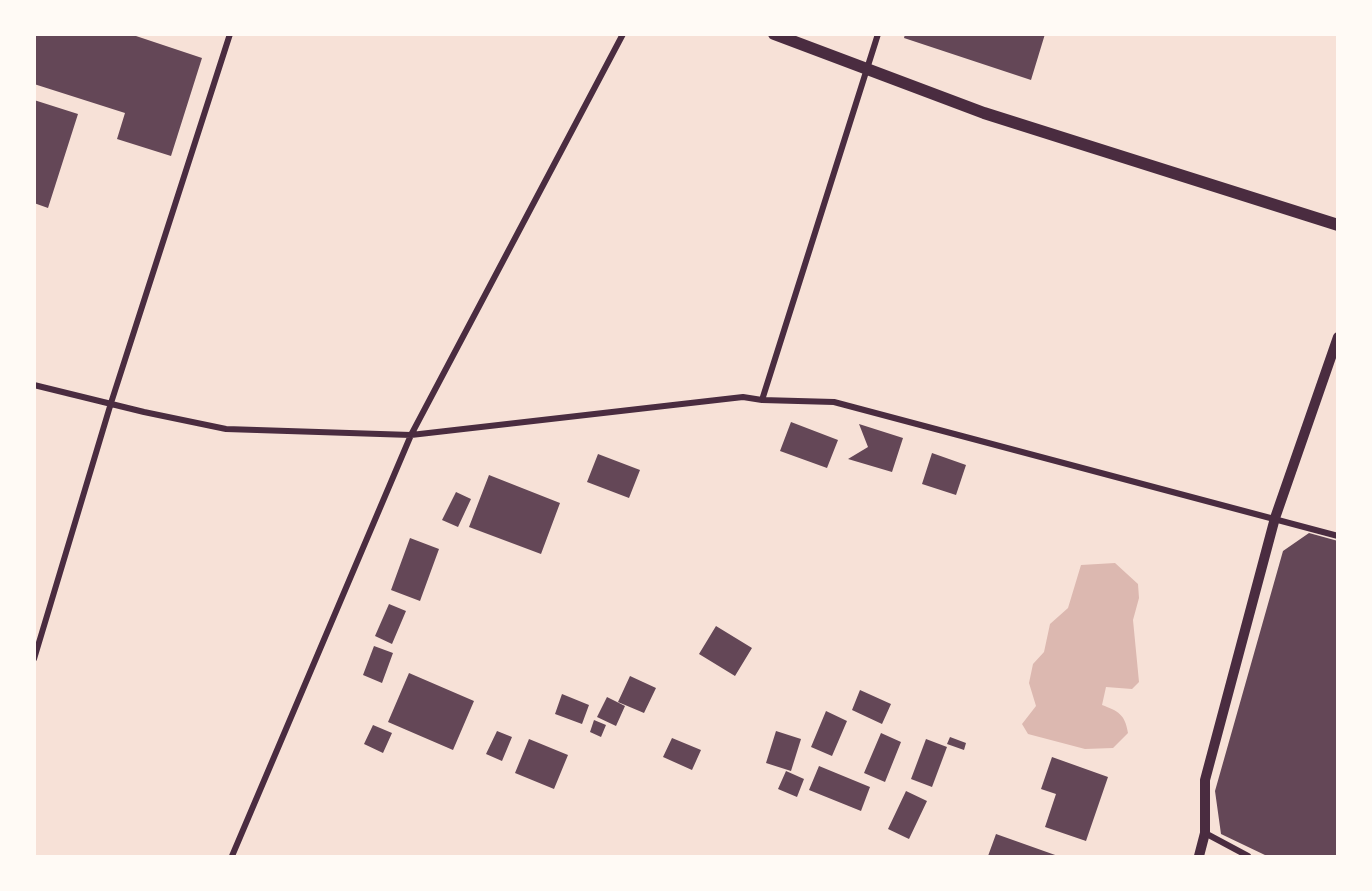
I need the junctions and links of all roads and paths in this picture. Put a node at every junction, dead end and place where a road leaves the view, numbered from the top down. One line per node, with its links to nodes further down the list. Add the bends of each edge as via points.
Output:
1 (230, 34): 10 (street)
2 (623, 34): 11 (street)
3 (774, 34): 5 (main road)
4 (878, 34): 5 (street)
5 (866, 67): 6 (main road, via 984,113); 9 (street)
6 (1338, 225)
7 (1338, 337): 12 (street)
8 (34, 385): 10 (street)
9 (762, 400): 11 (street, via 743,397); 12 (street, via 834,402)
10 (111, 404): 11 (street, via 226,429); 14 (street)
11 (411, 435): 16 (street)
12 (1275, 518): 13 (street); 15 (street, via 1205,780)
13 (1338, 536)
14 (34, 659)
15 (1205, 833): 17 (street); 18 (street)
16 (232, 856)
17 (1199, 856)
18 (1248, 856)

